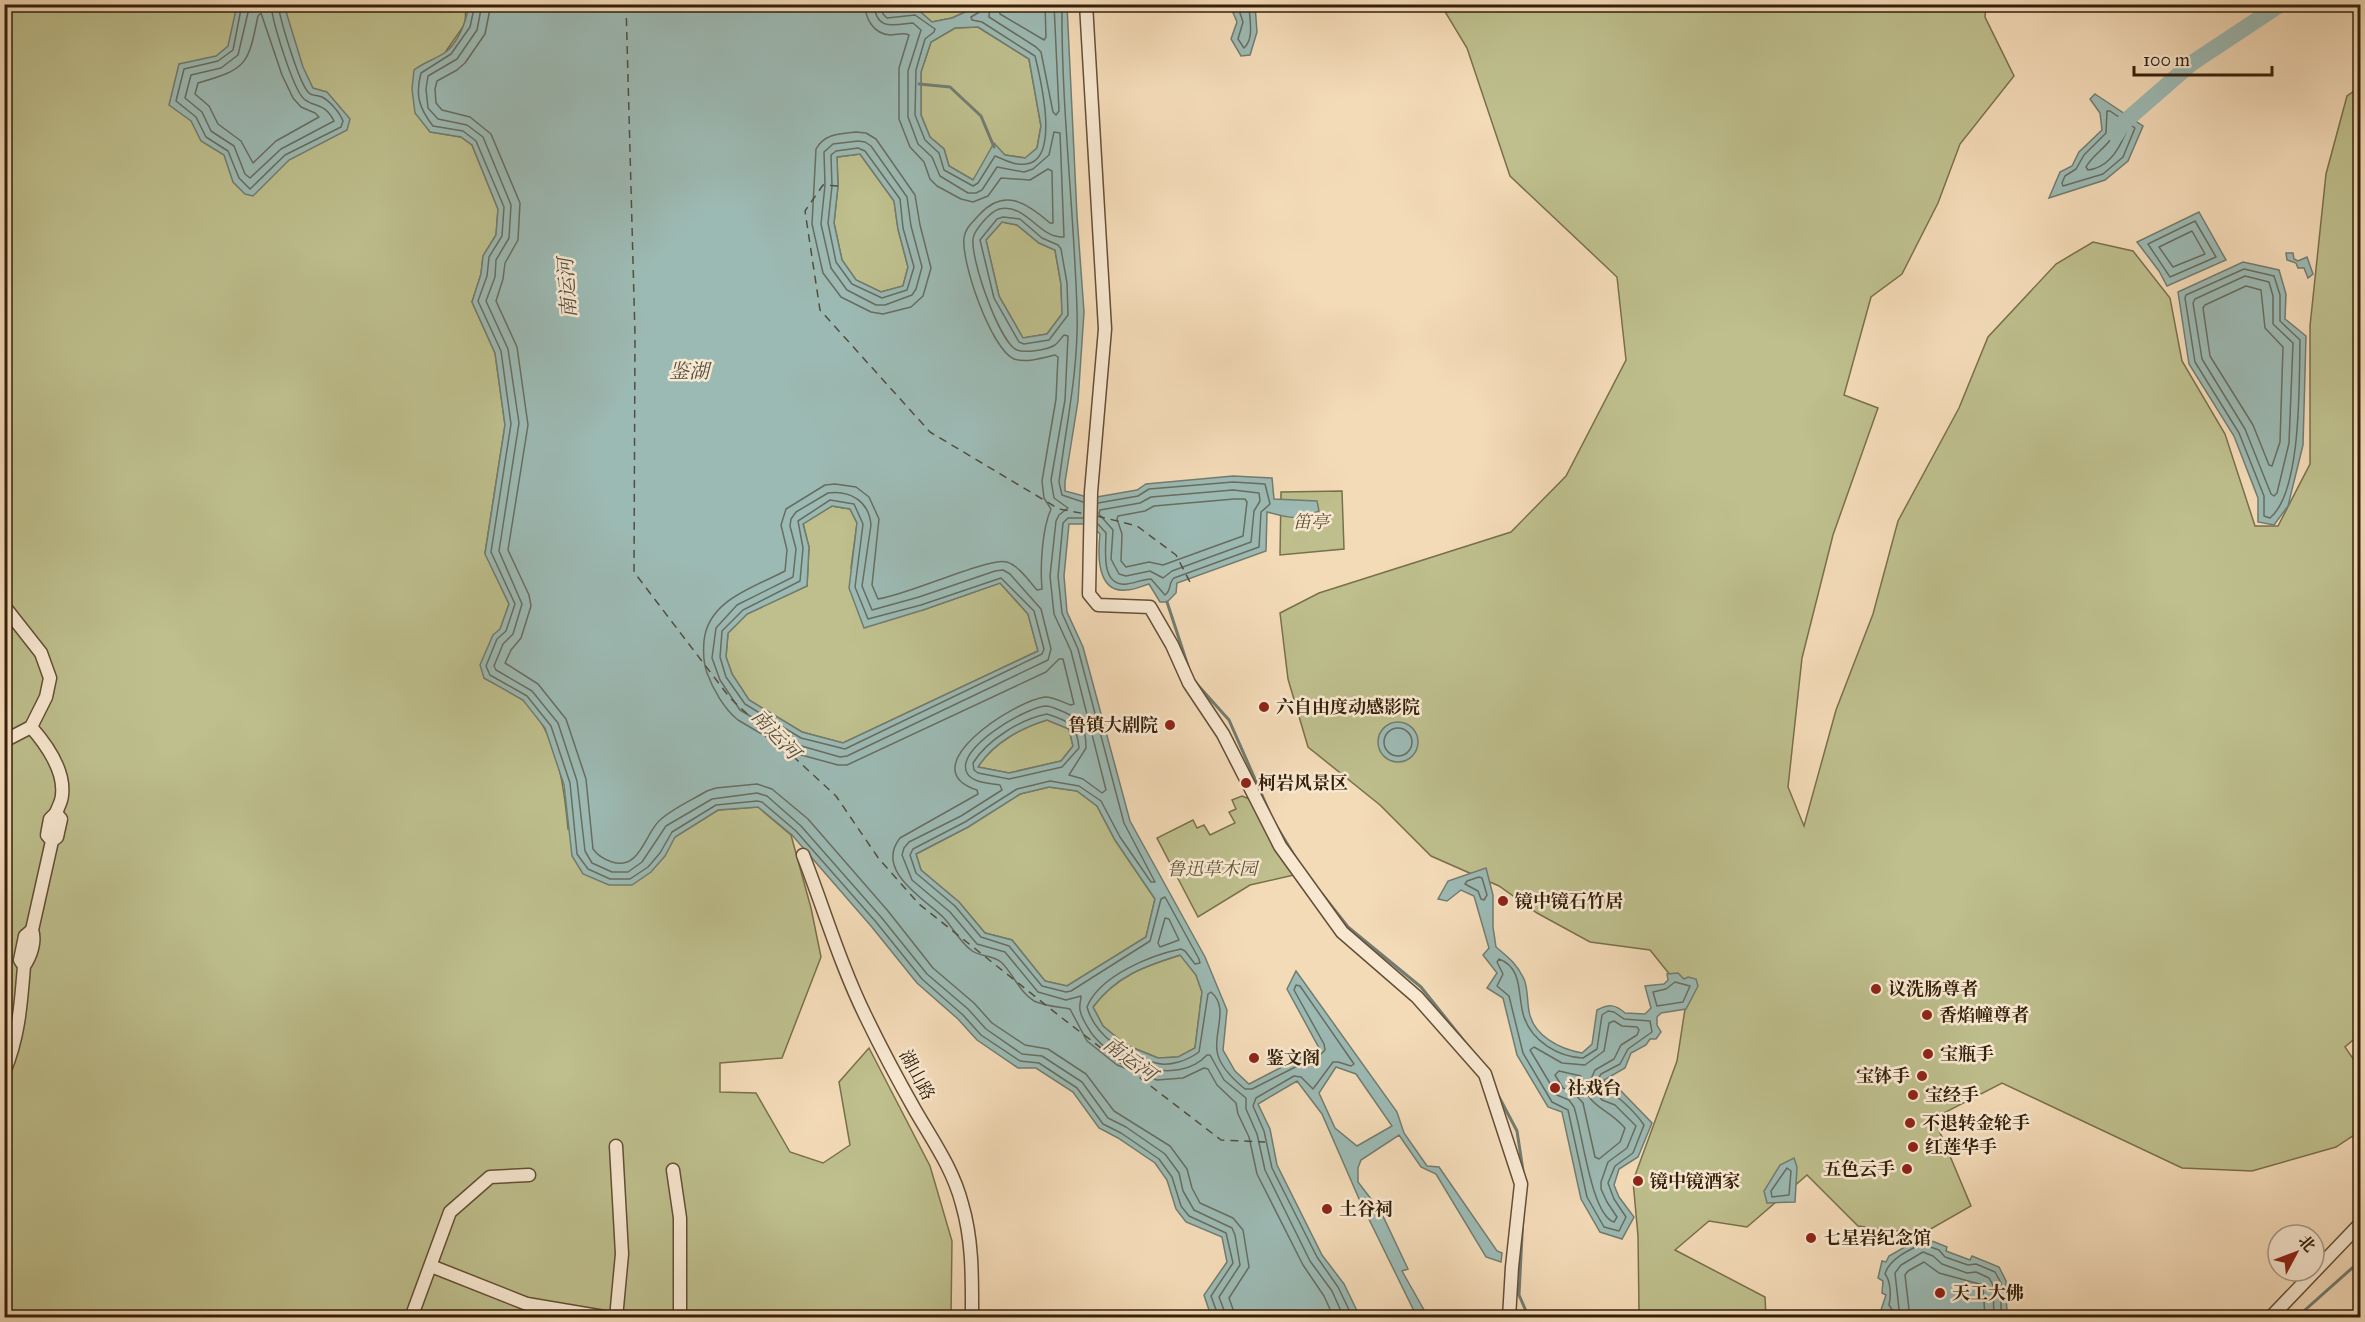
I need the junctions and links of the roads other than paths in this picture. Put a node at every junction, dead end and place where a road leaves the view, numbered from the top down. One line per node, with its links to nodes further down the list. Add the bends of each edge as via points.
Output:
1 (1086, 4): 17 (street, via 1105,329 1091,492 1089,594 1098,605 1150,607 1281,846 1342,932 1417,997 1485,1074 1521,1184)
2 (4, 606): 3 (street, via 41,653 50,678 46,697)
3 (31, 727): 4 (street); 6 (street, via 43,741 61,779 62,796 56,813 61,819 57,837 52,841 29,959 24,966 20,1020)
4 (4, 741)
5 (803, 855): 16 (street, 湖山路, via 832,939 866,1016 949,1167 962,1204 970,1253)
6 (4, 1072)
7 (616, 1146): 14 (street, via 622,1254)
8 (673, 1170): 15 (street, via 680,1218)
9 (529, 1175): 11 (street, via 490,1177 450,1212)
10 (2361, 1224): 18 (street)
11 (431, 1266): 12 (street); 13 (street, via 527,1304)
12 (411, 1317)
13 (610, 1317)
14 (616, 1317)
15 (680, 1317)
16 (972, 1317)
17 (1509, 1317)
18 (2270, 1317)

